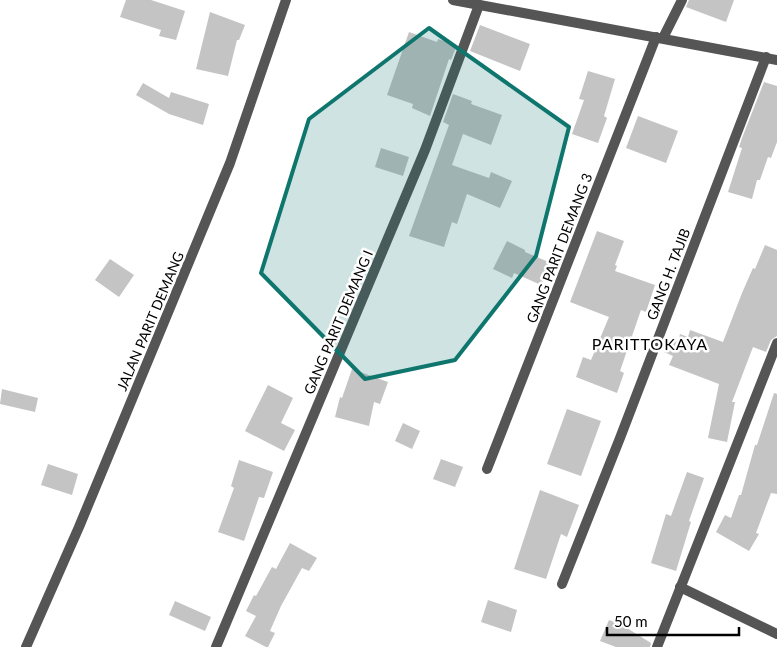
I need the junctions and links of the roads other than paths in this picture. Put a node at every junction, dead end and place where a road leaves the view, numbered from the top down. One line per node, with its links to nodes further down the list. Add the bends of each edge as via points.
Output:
1 (286, 0): 12 (street, JALAN PARIT DEMANG, via 230,162)
2 (453, 0): 4 (street)
3 (682, 0): 5 (street, GANG PARIT DEMANG 3)
4 (479, 5): 5 (street); 13 (street, GANG PARIT DEMANG I, via 425,150)
5 (659, 38): 6 (street); 8 (street, GANG PARIT DEMANG 3)
6 (773, 57): 9 (street, GANG H. TAJIB)
7 (777, 344): 10 (street)
8 (487, 469)
9 (562, 584)
10 (680, 587): 11 (street); 14 (street)
11 (777, 634)
12 (26, 647)
13 (216, 647)
14 (657, 647)

